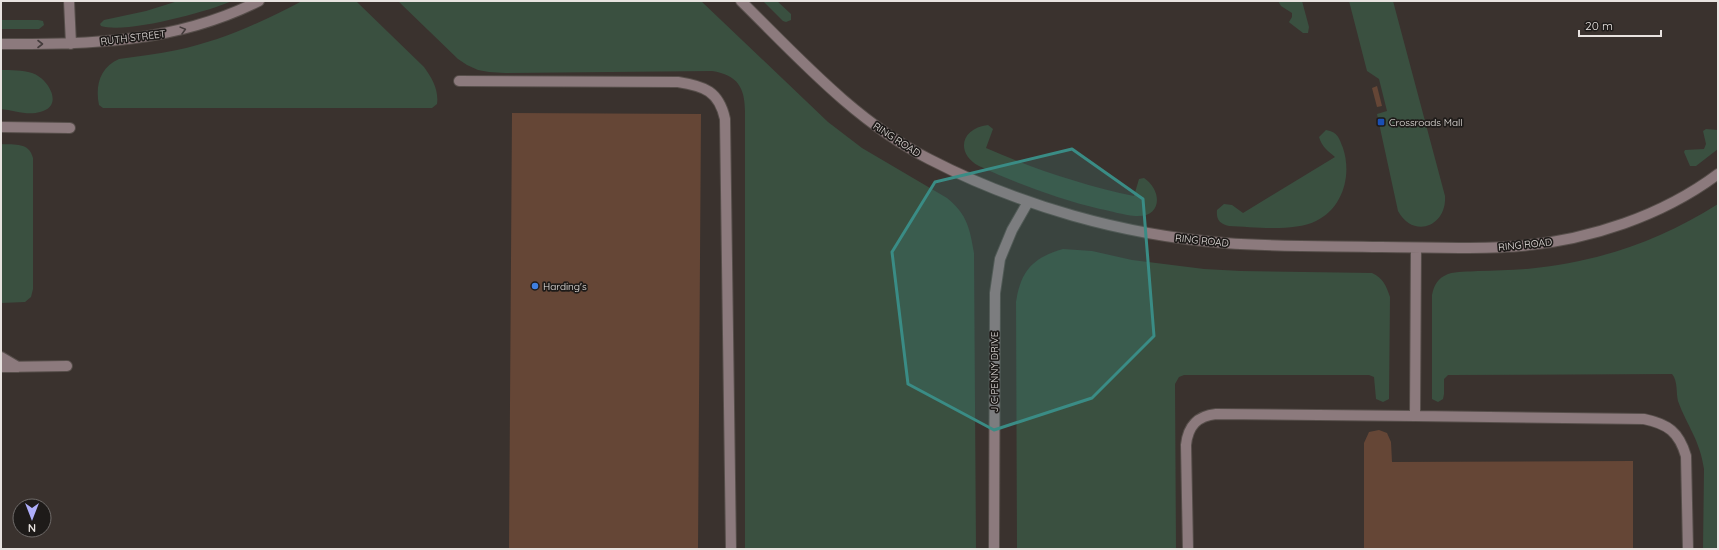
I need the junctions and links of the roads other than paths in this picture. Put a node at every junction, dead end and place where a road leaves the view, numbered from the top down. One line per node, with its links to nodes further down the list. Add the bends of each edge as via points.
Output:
1 (69, 1): 5 (street)
2 (259, 1): 5 (street, RUTH STREET, one-way to 2, via 169,33 217,19)
3 (741, 1): 10 (street, RING ROAD, via 842,99 882,129 952,171)
4 (1, 44): 5 (street, RUTH STREET, one-way to 5)
5 (71, 44)
6 (459, 81): 17 (street, via 678,82 706,89 716,96 723,107)
7 (1, 127): 8 (street)
8 (70, 128)
9 (1718, 174): 11 (street, RING ROAD, via 1686,196 1642,216 1576,237 1518,246)
10 (1028, 202): 11 (street, RING ROAD, via 1098,222 1185,238 1268,245); 18 (street, J C PENNY DRIVE, via 1012,230 1000,259 995,293)
11 (1416, 248): 16 (street)
12 (1, 357): 15 (street)
13 (67, 366): 15 (street)
14 (1, 367): 15 (street)
15 (18, 367)
16 (1414, 416): 19 (street, via 1208,414 1199,418 1192,425 1186,445); 20 (street, via 1644,419 1659,422 1672,430 1682,443 1686,456)
17 (730, 549)
18 (994, 549)
19 (1188, 549)
20 (1688, 549)

